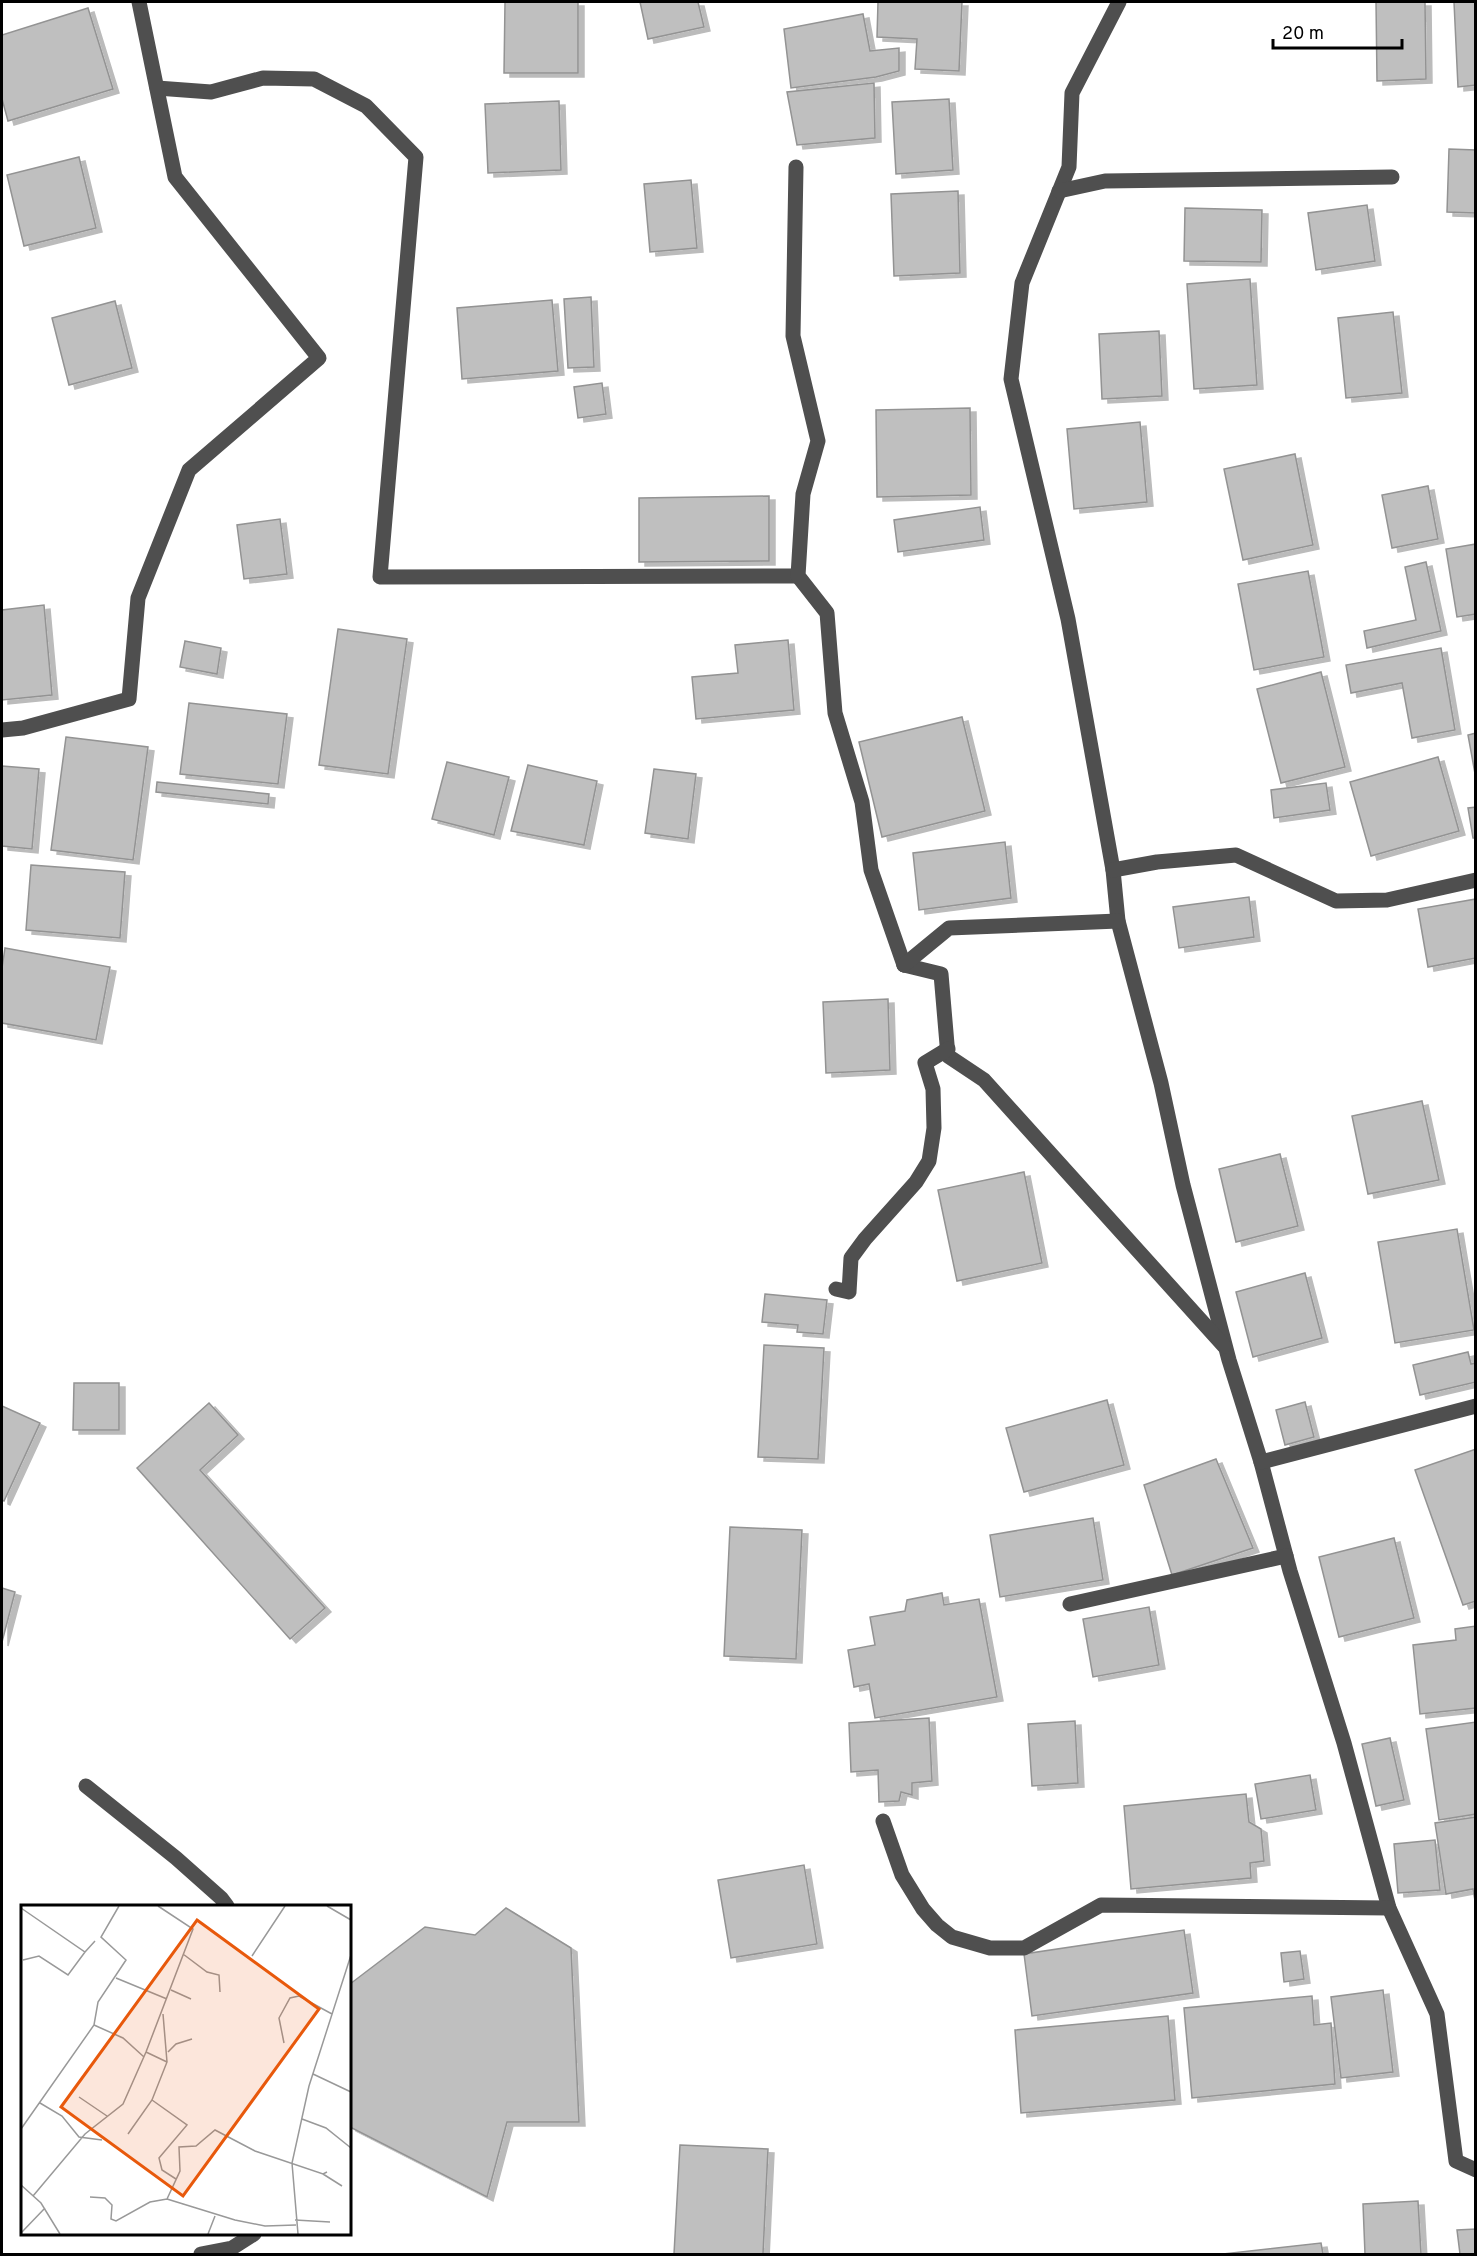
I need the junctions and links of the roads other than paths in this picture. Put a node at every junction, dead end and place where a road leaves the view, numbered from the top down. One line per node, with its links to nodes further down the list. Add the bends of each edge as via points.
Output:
1 (139, 2): 3 (street)
2 (1119, 2): 6 (street, via 1072,93 1069,167)
3 (157, 88): 7 (street, via 211,92 263,78 314,79 366,106 416,157 380,577); 8 (street, via 175,177 319,358 189,470 138,598 129,699 23,728)
4 (796, 167): 7 (street, via 793,336 818,441 803,494)
5 (1392, 177): 6 (street, via 1106,181)
6 (1059, 191): 9 (street, via 1022,283 1011,379 1068,620)
7 (798, 576): 12 (street, via 828,613 835,713 862,802 871,870)
8 (2, 730)
9 (1113, 870): 10 (street, via 1156,861 1236,855 1336,900 1387,900); 11 (street)
10 (1476, 880)
11 (1118, 921): 12 (street, via 949,928); 15 (street)
12 (904, 965): 13 (street, via 941,974)
13 (948, 1049): 14 (street, via 925,1064 933,1089 934,1128 929,1161 916,1182 851,1258 849,1292); 15 (street, via 948,1056 984,1080)
14 (836, 1289)
15 (1226, 1348): 17 (street)
16 (1476, 1406): 17 (street)
17 (1260, 1461): 18 (street)
18 (1286, 1556): 19 (street); 23 (street, via 1344,1743)
19 (1070, 1604)
20 (86, 1786): 22 (street, via 177,1858)
21 (883, 1821): 23 (street, via 902,1875 923,1909 952,1937 990,1948 1024,1948 1101,1905)
22 (226, 1905)
23 (1389, 1908): 24 (street, via 1437,2014 1456,2162)
24 (1476, 2170)
25 (252, 2235): 26 (street, via 232,2248)
26 (201, 2254)

